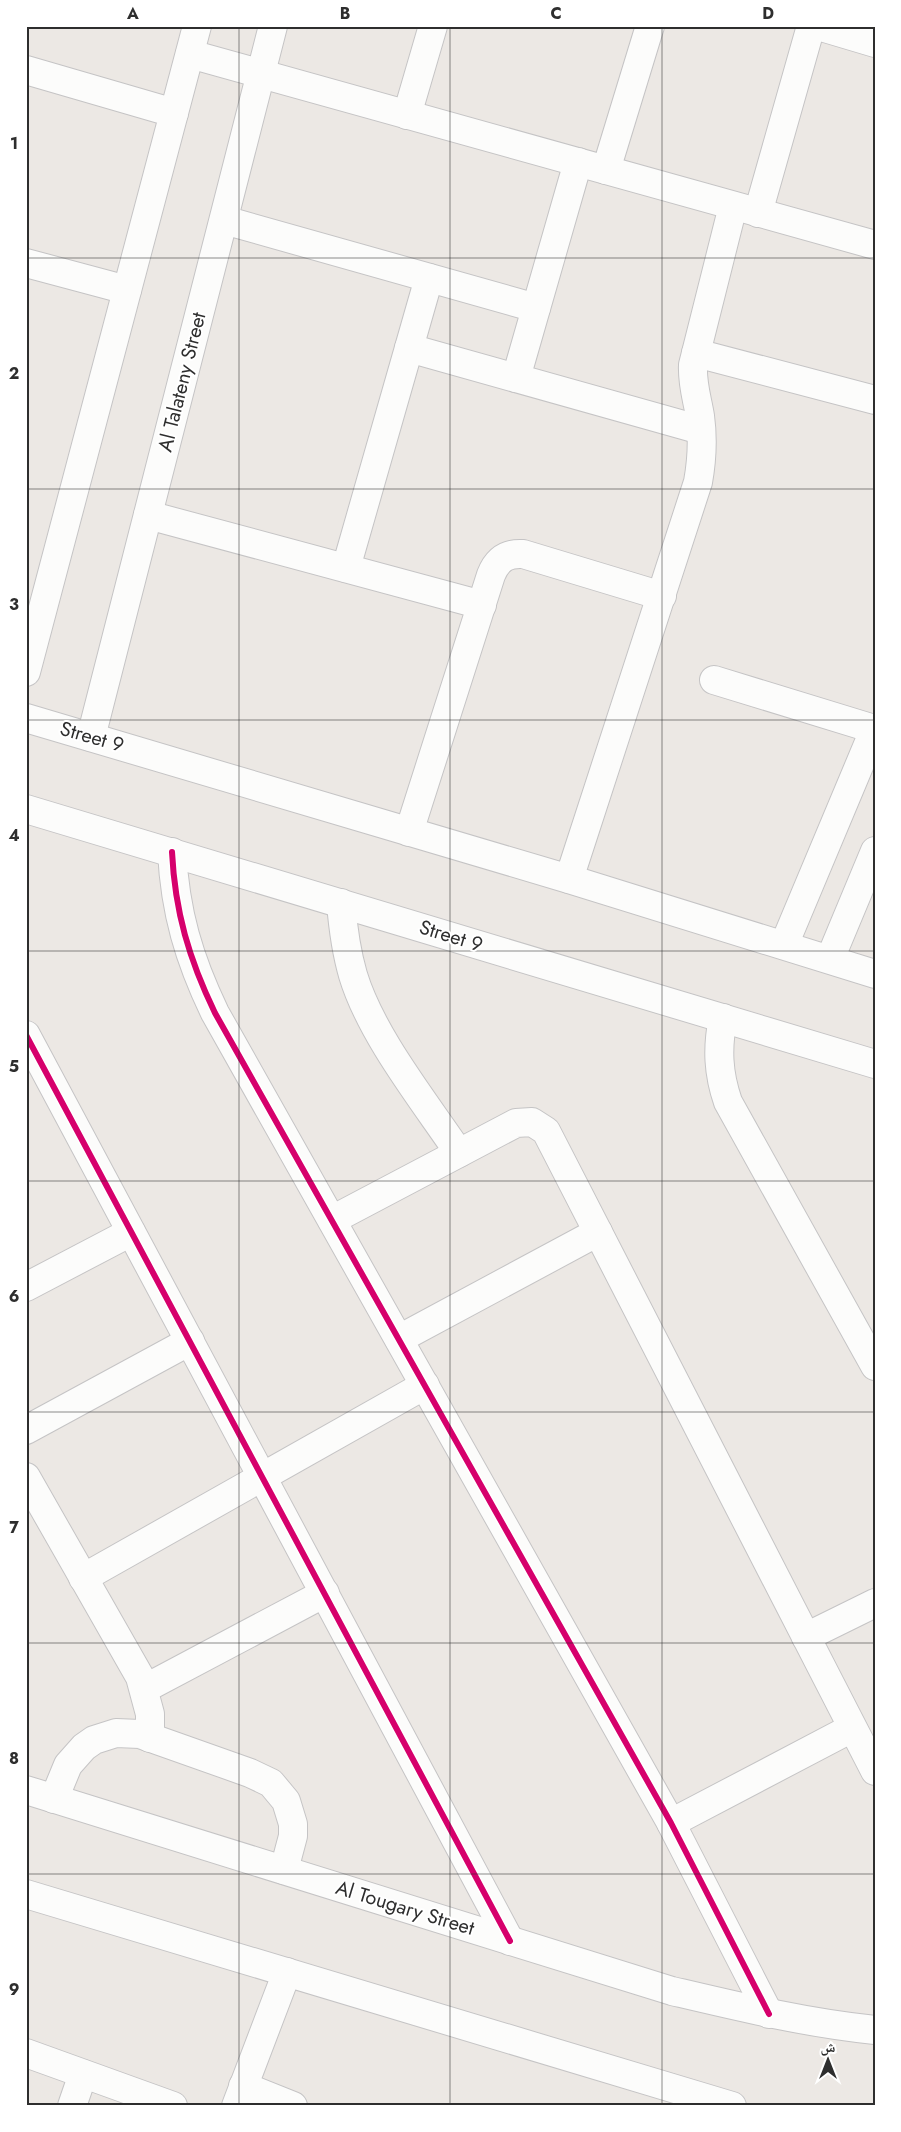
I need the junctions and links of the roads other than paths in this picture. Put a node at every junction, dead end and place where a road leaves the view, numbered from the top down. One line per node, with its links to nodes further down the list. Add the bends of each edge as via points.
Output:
1 (197, 26): 8 (street)
2 (273, 26): 10 (street, Al Talateny Street)
3 (433, 26): 12 (street)
4 (650, 26): 14 (street)
5 (811, 26): 15 (street)
6 (818, 26): 7 (street)
7 (875, 43)
8 (190, 54): 10 (street); 11 (street)
9 (26, 70): 11 (street)
10 (261, 73): 12 (street); 16 (street, Al Talateny Street)
11 (174, 113): 20 (street)
12 (407, 115): 13 (street)
13 (578, 162): 14 (street); 21 (street)
14 (606, 170): 15 (street)
15 (745, 209): 17 (street); 23 (street)
16 (224, 220): 19 (street); 27 (street, Al Talateny Street)
17 (875, 246)
18 (26, 263): 20 (street)
19 (429, 278): 21 (street); 22 (street)
20 (127, 290): 31 (street)
21 (536, 308): 24 (street)
22 (409, 348): 24 (street); 28 (street)
23 (696, 353): 25 (street); 26 (street, via 692,377)
24 (516, 378): 26 (street)
25 (875, 400)
26 (701, 430): 29 (street, via 698,482)
27 (148, 515): 28 (street); 35 (street, Al Talateny Street)
28 (346, 568): 30 (street)
29 (662, 596): 30 (street, via 515,554 499,560 494,567); 40 (street)
30 (482, 605): 37 (street)
31 (26, 672)
32 (714, 680): 34 (street)
33 (26, 718): 35 (street, Street 9)
34 (874, 729): 42 (street)
35 (91, 737): 37 (street, Street 9)
36 (26, 809): 39 (street, Street 9)
37 (409, 832): 40 (street, Street 9)
38 (875, 851): 43 (street)
39 (172, 852): 41 (street, Street 9); 49 (street, via 180,919 201,983)
40 (569, 879): 42 (street, Street 9)
41 (341, 904): 45 (street, Street 9); 48 (street, via 344,941 367,1011 384,1042)
42 (784, 945): 43 (street, Street 9)
43 (830, 959): 44 (street, Street 9)
44 (875, 974)
45 (723, 1018): 47 (street, Street 9); 55 (street, via 718,1061 728,1102)
46 (26, 1035): 50 (street)
47 (875, 1064)
48 (459, 1153): 49 (street); 51 (street, via 516,1124 532,1122 540,1126 550,1138)
49 (332, 1220): 53 (street)
50 (131, 1232): 52 (street); 54 (street)
51 (598, 1232): 53 (street); 63 (street)
52 (26, 1287)
53 (399, 1339): 56 (street)
54 (190, 1341): 57 (street); 58 (street)
55 (875, 1366)
56 (425, 1385): 58 (street); 70 (street)
57 (26, 1430)
58 (262, 1476): 60 (street); 61 (street)
59 (26, 1477): 60 (street)
60 (84, 1578): 64 (street, via 134,1665)
61 (324, 1593): 64 (street); 73 (street)
62 (875, 1603): 63 (street)
63 (806, 1637): 65 (street)
64 (144, 1690): 66 (street, via 150,1714)
65 (852, 1728): 67 (street); 70 (street)
66 (150, 1738): 69 (street, via 116,1733 94,1740 68,1765); 71 (street, via 271,1783 286,1801 293,1824)
67 (875, 1771)
68 (26, 1790): 69 (street, Al Tougary Street)
69 (54, 1799): 71 (street, Al Tougary Street)
70 (671, 1822): 75 (street)
71 (284, 1870): 73 (street, Al Tougary Street)
72 (26, 1894): 74 (street)
73 (510, 1941): 75 (street, Al Tougary Street, via 672,1991)
74 (287, 1972): 79 (street); 80 (street)
75 (770, 2014): 76 (street, Al Tougary Street)
76 (875, 2030)
77 (26, 2053): 78 (street)
78 (84, 2074): 81 (street); 82 (street)
79 (239, 2096): 83 (street)
80 (672, 2097): 84 (street)
81 (72, 2106)
82 (174, 2106)
83 (293, 2106)
84 (732, 2106)

